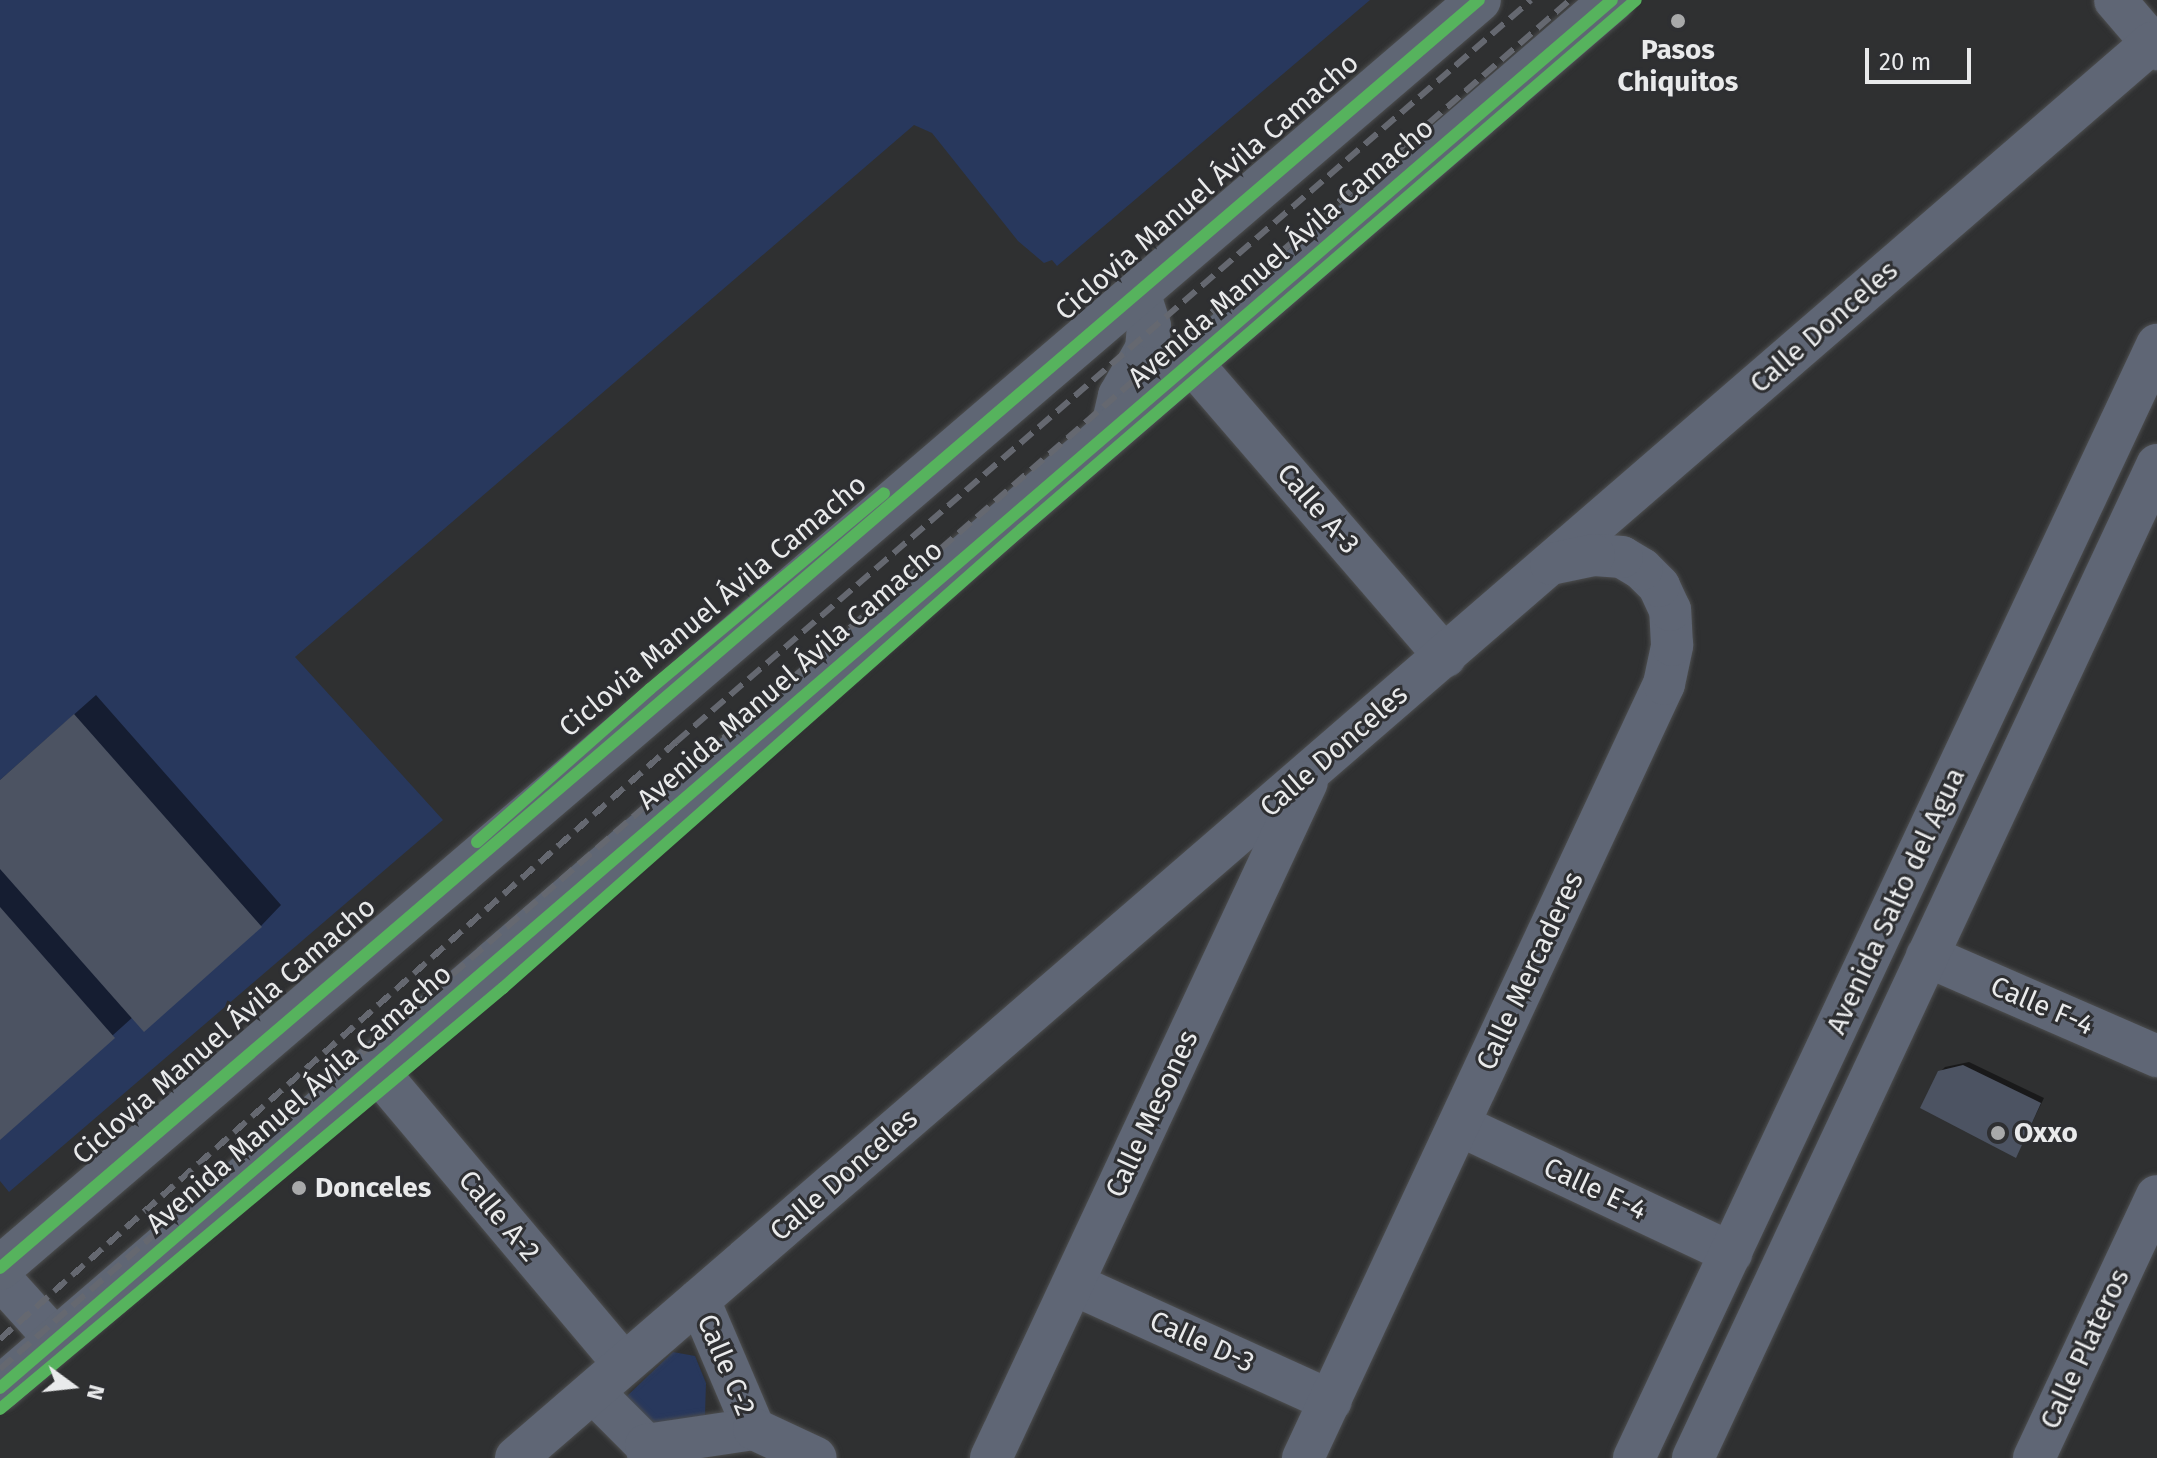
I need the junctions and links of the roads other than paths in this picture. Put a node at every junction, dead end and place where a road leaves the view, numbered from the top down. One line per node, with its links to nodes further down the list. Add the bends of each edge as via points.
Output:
1 (1479, 0): 5 (main road)
2 (1612, 0): 7 (main road, Avenida Manuel Ávila Camacho)
3 (2115, 0): 4 (street)
4 (2155, 46): 11 (street, Calle Donceles)
5 (1138, 293): 8 (main road, via 1149,326 1147,349 1120,396); 21 (main road)
6 (2157, 345): 10 (street, Avenida Salto del Agua)
7 (1191, 362): 8 (main road, Avenida Manuel Ávila Camacho); 13 (street, Calle A-3)
8 (1113, 428): 17 (main road, Avenida Manuel Ávila Camacho)
9 (2157, 465): 12 (street, Avenida Salto del Agua)
10 (2061, 550): 12 (street); 20 (street, Avenida Salto del Agua)
11 (1551, 564): 13 (street, Calle Donceles); 18 (street, Calle Mercaderes, via 1594,555 1622,557 1642,569 1659,586 1670,610 1672,645 1664,684)
12 (2108, 570): 15 (street, Avenida Salto del Agua)
13 (1445, 656): 14 (street, Calle Donceles)
14 (1313, 770): 23 (street, Calle Mesones); 24 (street, Calle Donceles)
15 (1927, 956): 16 (street, Calle F-4); 31 (street, Avenida Salto del Agua)
16 (2157, 1056)
17 (374, 1067): 25 (main road, Avenida Manuel Ávila Camacho); 26 (street, Calle A-2)
18 (1459, 1125): 20 (street, Calle E-4); 30 (street, Calle Mercaderes)
19 (2157, 1196): 40 (street, Calle Plateros)
20 (1731, 1253): 28 (street, Avenida Salto del Agua)
21 (0, 1268)
22 (0, 1278): 25 (street)
23 (1073, 1284): 30 (street, Calle D-3); 36 (street, Calle Mesones)
24 (699, 1300): 26 (street, Calle Donceles); 32 (street, Calle C-2)
25 (56, 1340): 27 (main road, Avenida Manuel Ávila Camacho)
26 (624, 1364): 29 (street, Calle Donceles)
27 (0, 1388)
28 (1667, 1389): 31 (street); 38 (street, Avenida Salto del Agua)
29 (593, 1392): 33 (street); 34 (street, Calle Donceles)
30 (1331, 1401): 37 (street, Calle Mercaderes)
31 (1715, 1410): 39 (street, Avenida Salto del Agua)
32 (754, 1429): 33 (street, Calle C-2); 35 (street, Calle C-2)
33 (648, 1452)
34 (516, 1458)
35 (816, 1458)
36 (991, 1458)
37 (1303, 1458)
38 (1634, 1458)
39 (1693, 1458)
40 (2034, 1458)

